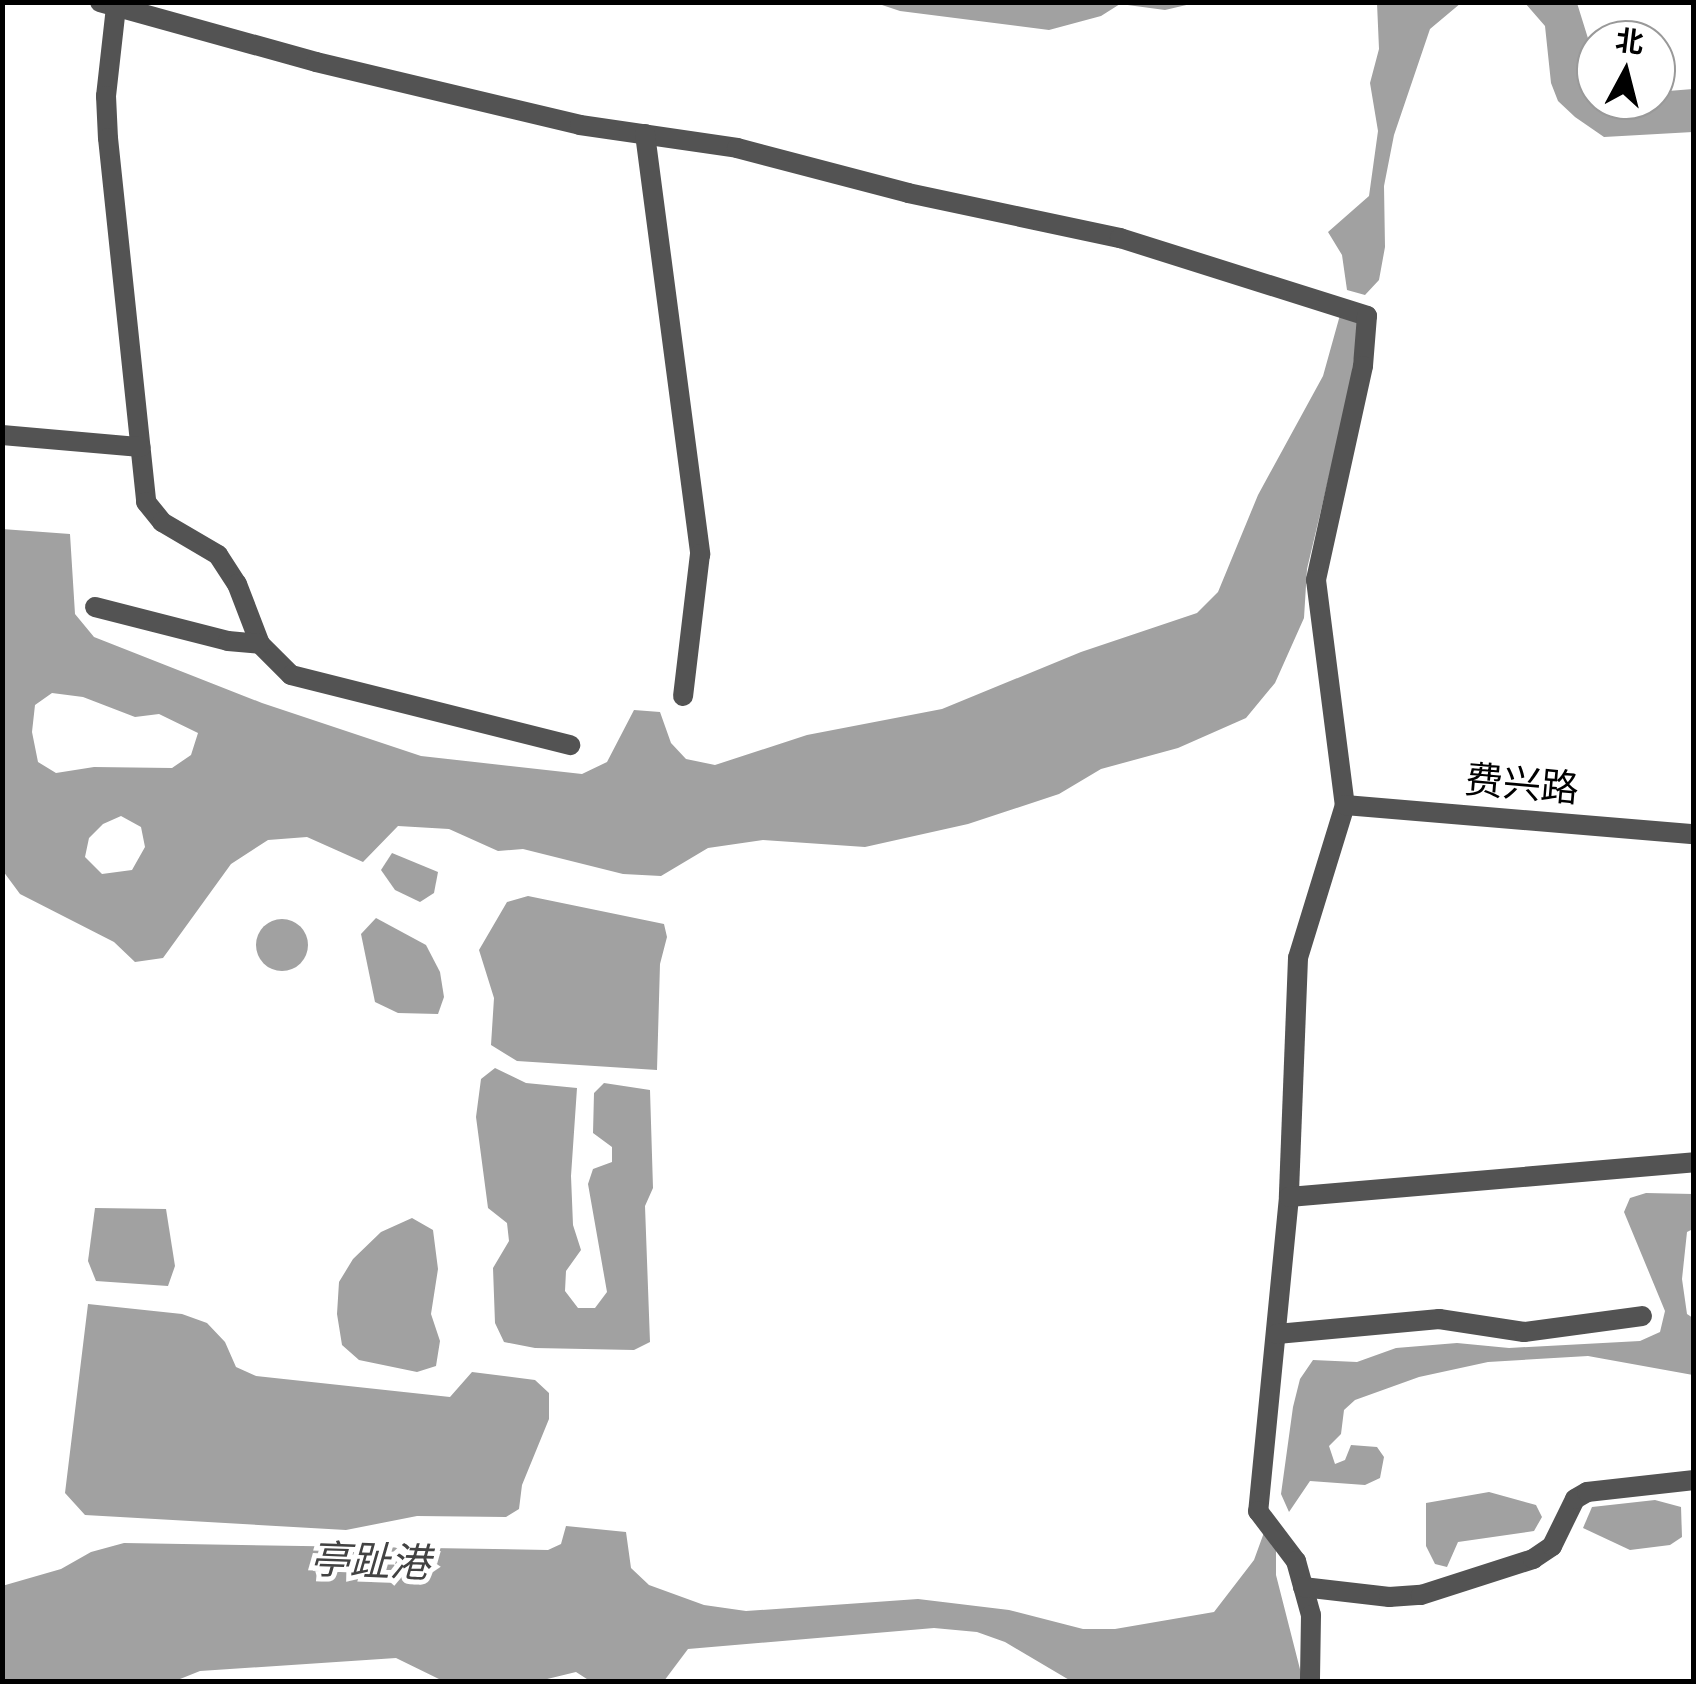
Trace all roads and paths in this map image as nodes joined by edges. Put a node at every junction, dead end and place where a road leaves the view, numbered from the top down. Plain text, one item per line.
1 (108, 5) edge
2 (645, 134) junction
3 (2, 435) edge
4 (140, 447) junction
5 (95, 607) dead end
6 (260, 644) junction
7 (682, 696) dead end
8 (570, 746) dead end
9 (1345, 805) junction
10 (1694, 834) edge
11 (1694, 1162) edge
12 (1290, 1197) junction
13 (1642, 1316) dead end
14 (1277, 1334) junction
15 (1694, 1480) edge
16 (1303, 1587) junction
17 (1310, 1682) edge

1 - 2 street
1 - 4 street
2 - 7 street
2 - 9 street
3 - 4 street
4 - 6 street
5 - 6 street
6 - 8 street
9 - 10 street, 费兴路
9 - 12 street
11 - 12 street
12 - 14 street
13 - 14 street
14 - 16 street
15 - 16 street
16 - 17 street

